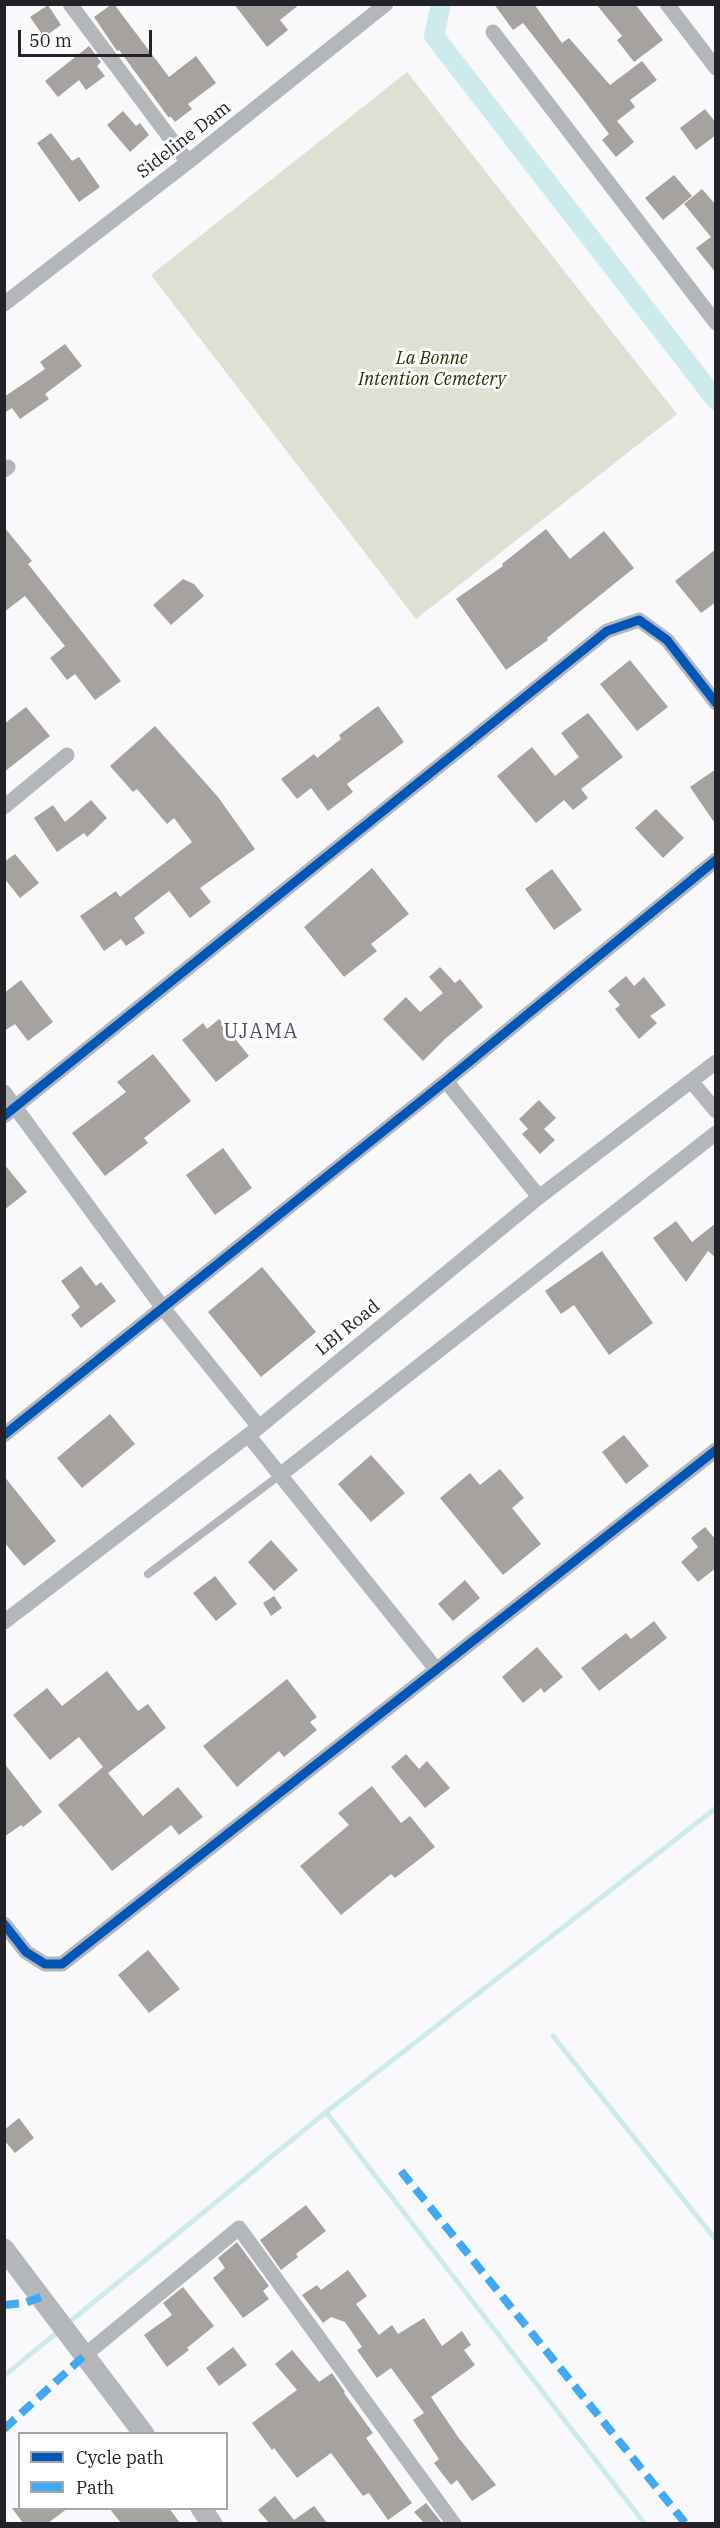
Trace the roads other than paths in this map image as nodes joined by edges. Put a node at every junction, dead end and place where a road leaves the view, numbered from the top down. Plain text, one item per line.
1 (70, 4) edge
2 (386, 4) edge
3 (667, 4) edge
4 (493, 32) dead end
5 (716, 68) edge
6 (188, 162) junction
7 (4, 304) edge
8 (716, 323) edge
9 (716, 703) edge
10 (67, 755) dead end
11 (4, 807) edge
12 (716, 860) edge
13 (716, 1062) edge
14 (446, 1081) junction
15 (691, 1081) junction
16 (4, 1092) edge
17 (10, 1111) edge
18 (716, 1111) edge
19 (716, 1133) edge
20 (539, 1197) junction
21 (163, 1308) junction
22 (253, 1431) junction
23 (4, 1435) edge
24 (716, 1450) edge
25 (280, 1475) junction
26 (148, 1574) dead end
27 (4, 1622) edge
28 (436, 1670) junction
29 (4, 1924) edge
30 (4, 2249) edge
31 (82, 2351) junction
32 (143, 2432) edge
33 (202, 2510) edge
34 (212, 2523) edge
35 (454, 2523) edge

1 - 6 street
2 - 6 street, Sideline Dam
3 - 5 street
4 - 8 street
6 - 7 street, Sideline Dam
9 - 17 street
10 - 11 street
12 - 14 street
13 - 15 street, LBI Road
14 - 20 street
14 - 21 street
15 - 18 street
15 - 20 street, LBI Road
16 - 17 street
17 - 21 street
19 - 25 street
20 - 22 street, LBI Road
21 - 22 street
21 - 23 street
22 - 25 street
22 - 27 street, LBI Road
24 - 28 street
25 - 26 lane
25 - 28 street
28 - 29 street
30 - 31 main road
31 - 32 main road
31 - 35 street
33 - 34 main road

